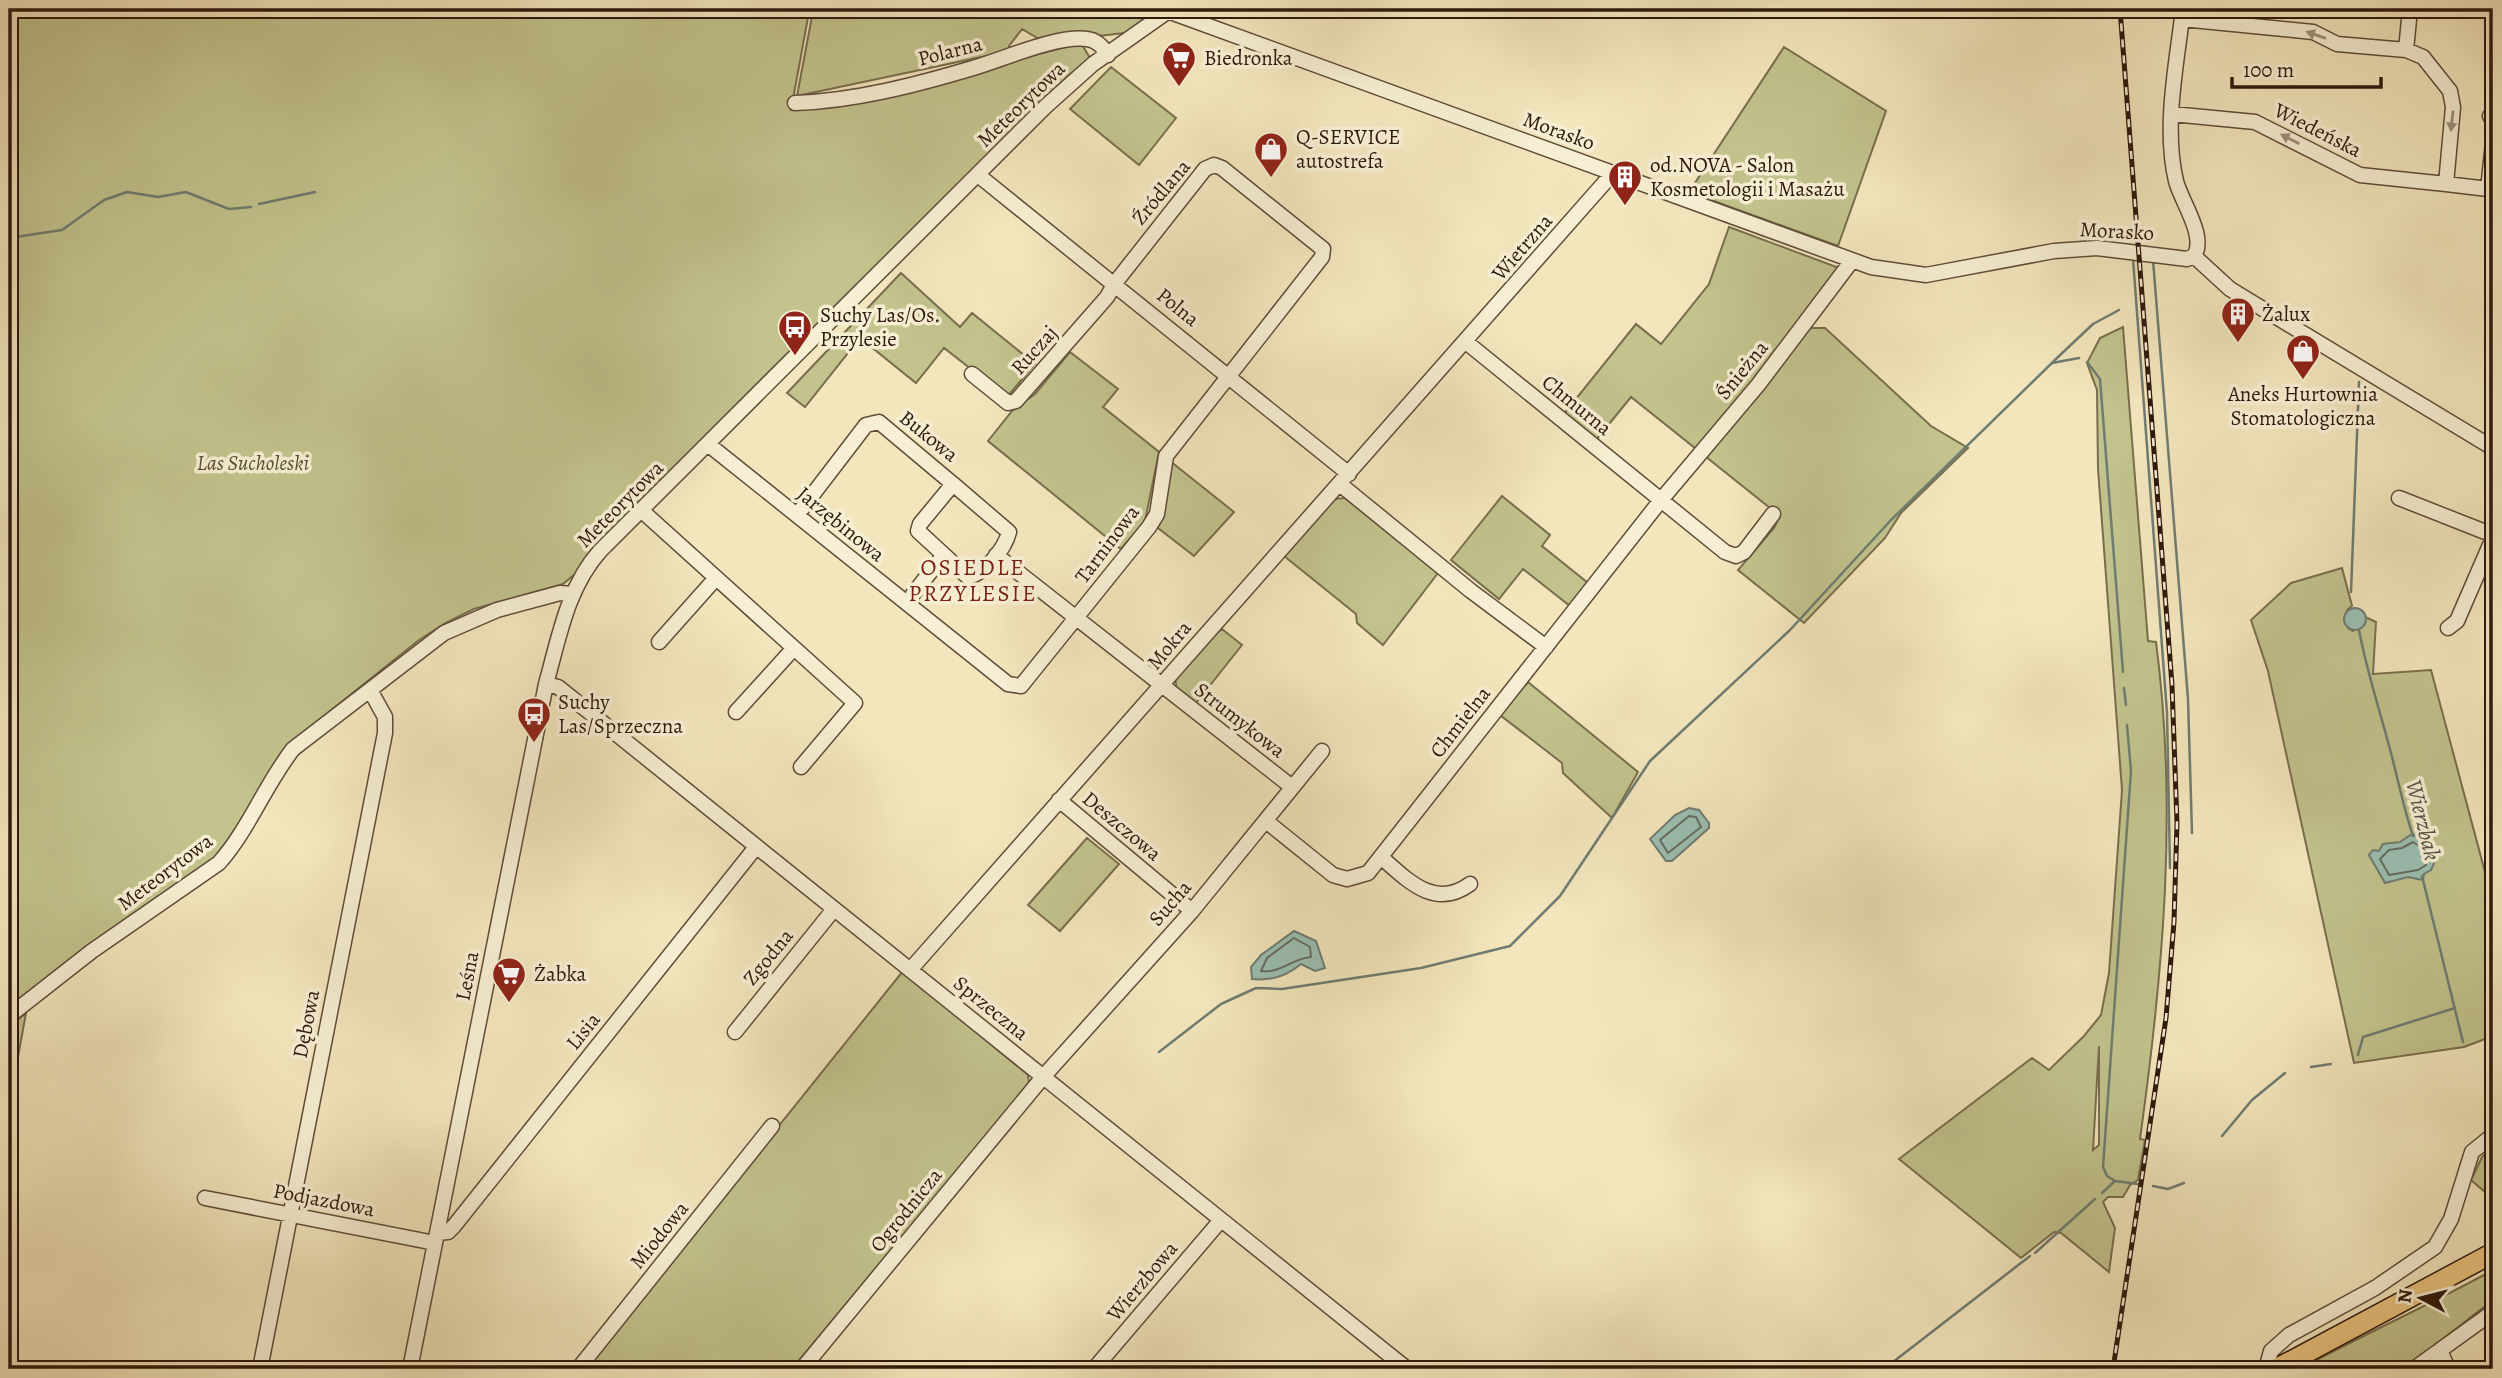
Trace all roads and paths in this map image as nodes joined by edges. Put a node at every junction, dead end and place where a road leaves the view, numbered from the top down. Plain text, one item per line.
1 (2410, 9) edge
2 (1165, 10) edge
3 (2183, 14) edge
4 (2406, 50) junction
5 (1108, 55) junction
6 (794, 103) dead end
7 (2172, 114) junction
8 (2493, 143) edge
9 (1613, 173) junction
10 (978, 175) junction
11 (2446, 184) junction
12 (2491, 190) edge
13 (2194, 256) junction
14 (1851, 262) junction
15 (1115, 283) junction
16 (1464, 345) junction
17 (972, 374) dead end
18 (1229, 376) junction
19 (709, 445) junction
20 (2493, 448) edge
21 (1345, 479) junction
22 (953, 484) junction
23 (2399, 498) dead end
24 (1661, 500) junction
25 (643, 512) junction
26 (1773, 514) dead end
27 (797, 515) junction
28 (2493, 536) edge
29 (996, 555) junction
30 (943, 556) junction
31 (716, 578) junction
32 (572, 594) junction
33 (913, 594) dead end
34 (1076, 619) junction
35 (2448, 628) dead end
36 (659, 642) dead end
37 (1546, 647) junction
38 (794, 648) junction
39 (546, 684) junction
40 (1162, 686) junction
41 (1013, 687) joint
42 (370, 690) junction
43 (736, 712) dead end
44 (1322, 751) dead end
45 (801, 767) dead end
46 (1292, 787) junction
47 (1059, 800) junction
48 (1266, 821) junction
49 (756, 847) junction
50 (1381, 858) junction
51 (1470, 884) dead end
52 (834, 909) junction
53 (1192, 911) junction
54 (910, 970) junction
55 (9, 1016) edge
56 (735, 1032) dead end
57 (1043, 1077) junction
58 (772, 1126) dead end
59 (2493, 1135) edge
60 (205, 1198) dead end
61 (291, 1215) junction
62 (1222, 1220) junction
63 (436, 1238) junction
64 (2493, 1253) edge
65 (2492, 1315) edge
66 (2440, 1350) junction
67 (260, 1369) edge
68 (410, 1369) edge
69 (578, 1369) edge
70 (802, 1369) edge
71 (1094, 1369) edge
72 (1407, 1369) edge
73 (2266, 1369) edge
74 (2276, 1369) edge
75 (2414, 1369) edge
76 (2448, 1369) edge

1 - 4 street
2 - 5 street, Meteorytowa
2 - 9 street, Morasko
4 -> 3 street
3 - 7 street
4 -> 11 street
5 - 6 street, Polarna
5 - 10 street, Meteorytowa
11 -> 7 street, Wiedeńska
7 - 13 street
8 - 12 street, Wiedeńska
9 - 14 street, Morasko
9 - 16 street, Wietrzna
10 - 15 street, Polna
10 - 19 street, Meteorytowa
11 - 12 street, Wiedeńska
13 - 14 street, Morasko
13 - 20 street
14 - 24 street, Śnieżna
15 - 17 street, Ruczaj
15 - 18 street, Polna
15 - 18 street, Źródlana
16 - 21 street, Mokra
16 - 24 street, Chmurna
18 - 21 street, Polna
18 - 34 street, Tarninowa
19 - 25 street, Meteorytowa
19 - 27 street, Jarzębinowa
21 - 37 street, Polna
21 - 40 street, Mokra
22 - 27 street, Bukowa
22 - 29 street
22 - 30 street
23 - 28 street
24 - 26 street, Chmurna
24 - 37 street, Chmielna
25 - 31 street
25 - 32 street, Meteorytowa
27 - 41 street, Jarzębinowa
28 - 35 street
29 - 30 street
29 - 34 street, Strumykowa
30 - 33 street
31 - 36 street
31 - 38 street
32 - 39 street, Leśna
32 - 42 street, Meteorytowa
34 - 40 street, Strumykowa
34 - 41 street, Tarninowa
37 - 50 street, Chmielna
38 - 43 street
38 - 45 street
39 - 49 street, Sprzeczna
39 - 63 street, Leśna
40 - 46 street, Strumykowa
40 - 47 street, Mokra
42 - 55 street, Meteorytowa
42 - 61 street, Dębowa
44 - 46 street, Sucha
46 - 48 street, Sucha
47 - 53 street, Deszczowa
47 - 54 street, Mokra
48 - 50 street, Chmielna
48 - 53 street, Sucha
49 - 52 street, Sprzeczna
49 - 63 street, Lisia
50 - 51 street
52 - 54 street, Sprzeczna
52 - 56 street, Zgodna
53 - 57 street, Sucha
54 - 57 street, Sprzeczna
57 - 62 street, Sprzeczna
57 - 70 street, Ogrodnicza
58 - 69 street, Miodowa
59 - 73 street
60 - 61 street, Podjazdowa
61 - 63 street, Podjazdowa
61 - 67 street, Dębowa
62 - 71 street, Wierzbowa
62 - 72 street, Sprzeczna
63 - 68 street, Leśna
64 - 74 main road
65 - 66 street
66 - 75 street
66 - 76 street

